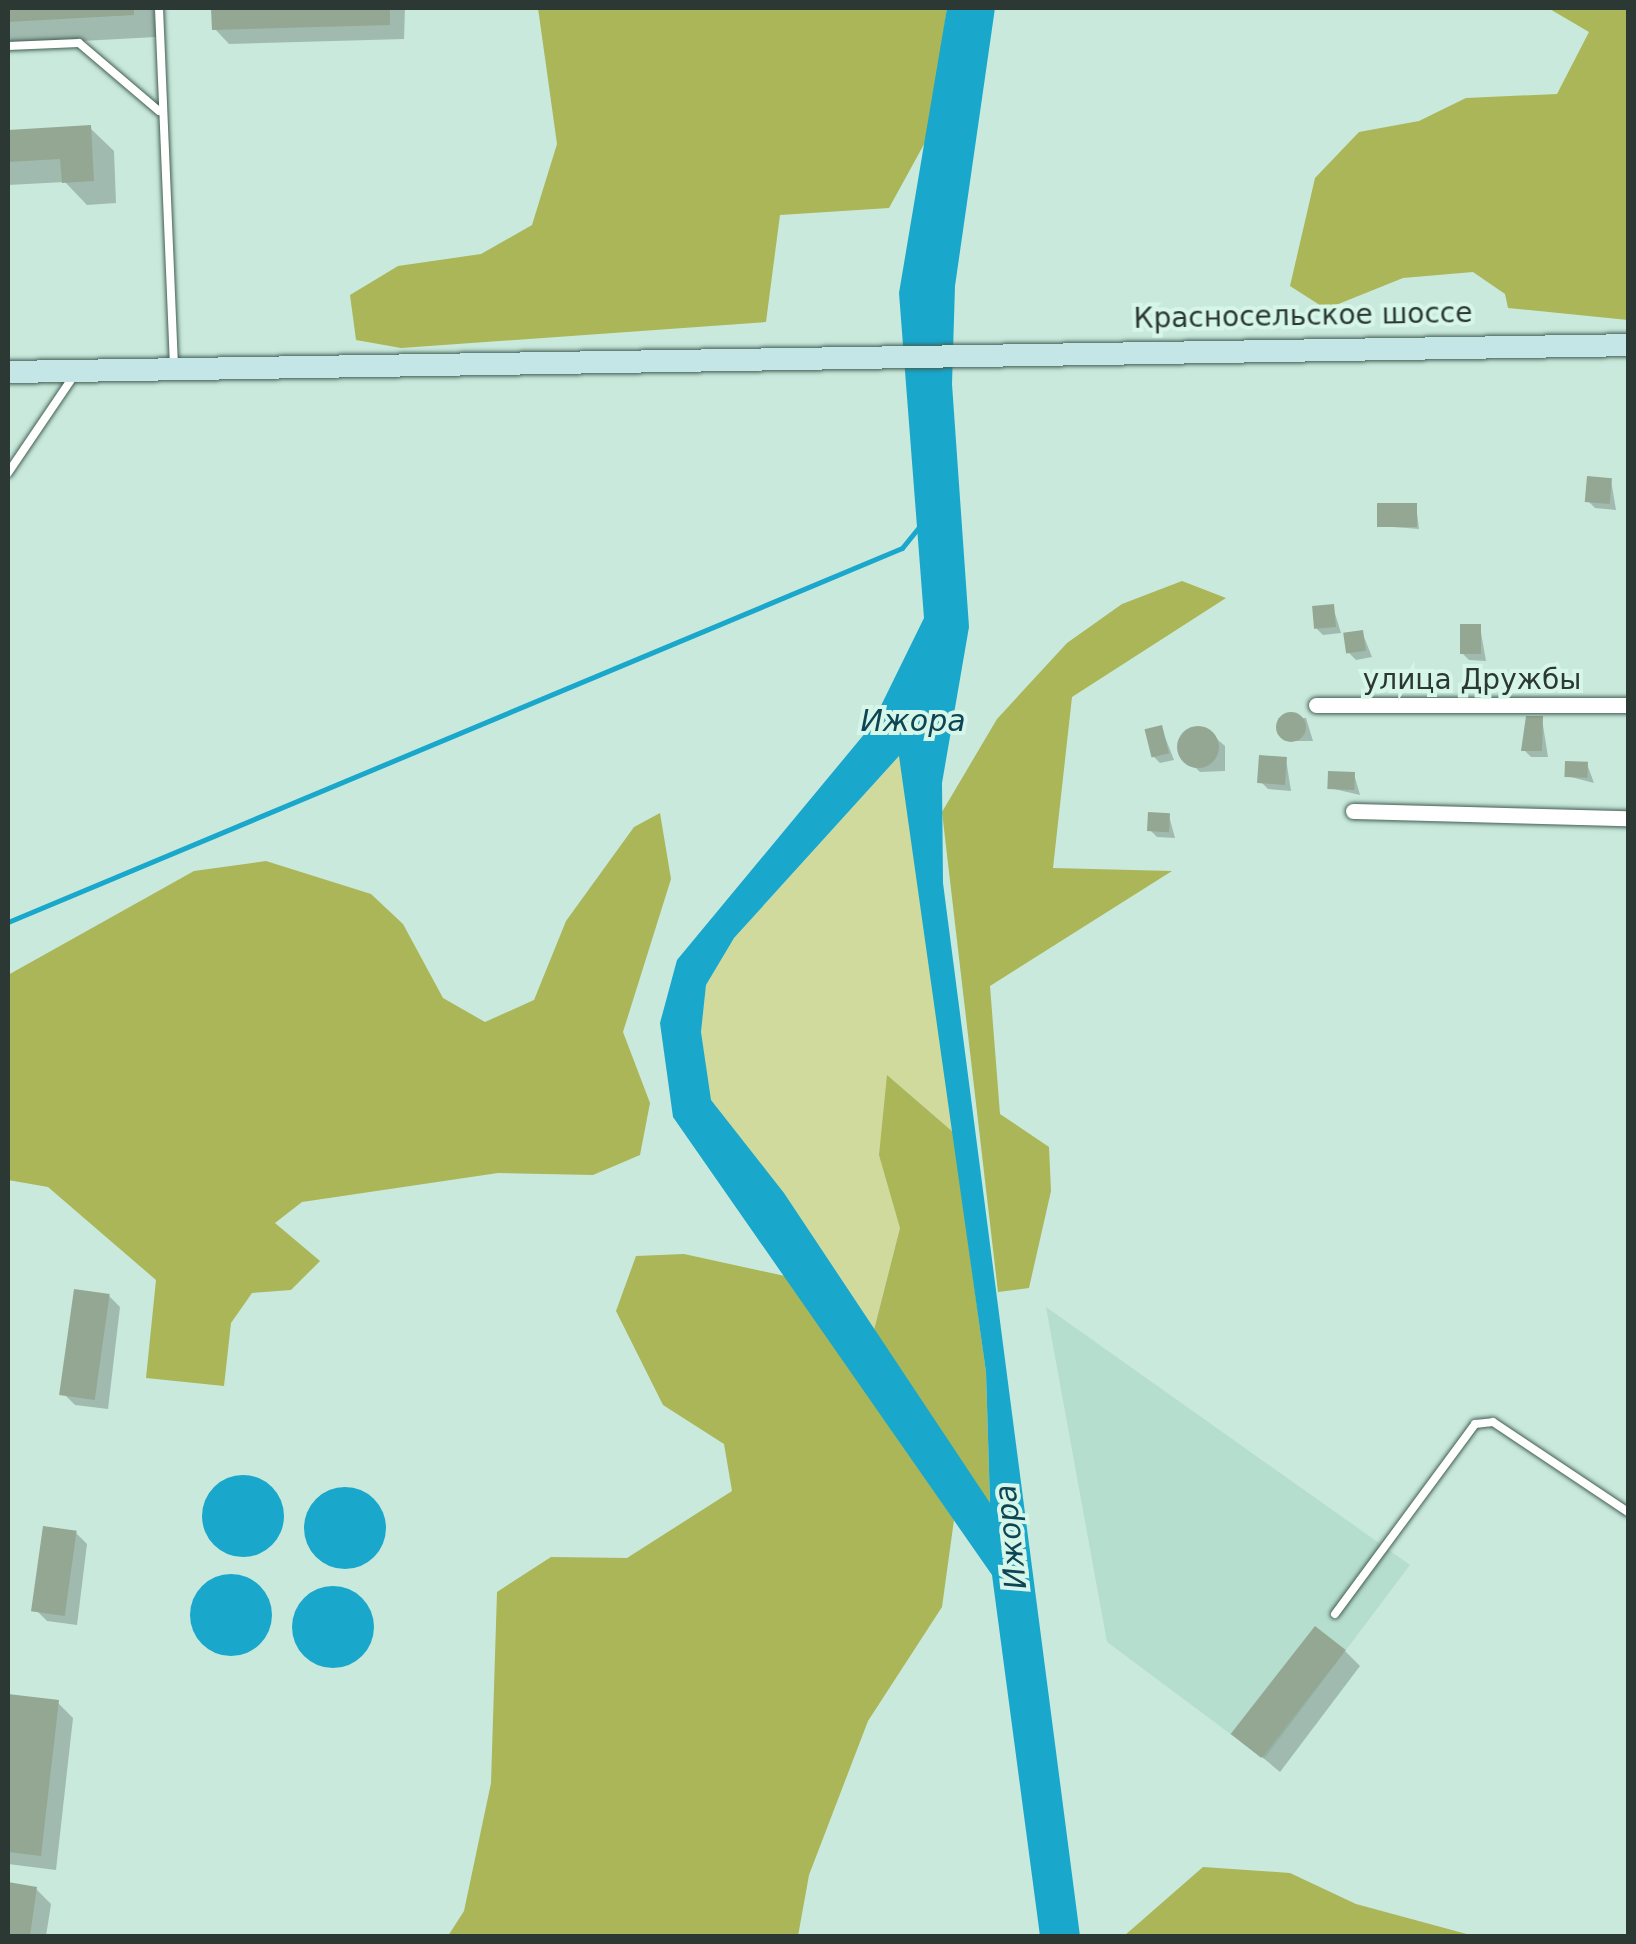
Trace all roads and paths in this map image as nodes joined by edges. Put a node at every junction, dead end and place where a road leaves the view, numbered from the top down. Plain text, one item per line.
1 (158, 8) edge
2 (8, 46) edge
3 (160, 111) junction
4 (1628, 345) edge
5 (174, 366) junction
6 (78, 370) junction
7 (8, 372) edge
8 (8, 473) edge
9 (1316, 705) dead end
10 (1628, 705) edge
11 (1354, 811) dead end
12 (1628, 818) edge
13 (1628, 1512) edge
14 (1335, 1614) dead end

1 - 3 lane
2 - 3 lane
3 - 5 lane
4 - 5 main road, Красносельское шоссе
5 - 6 main road, Красносельское шоссе
6 - 7 main road, Красносельское шоссе
6 - 8 lane
9 - 10 street, улица Дружбы
11 - 12 street
13 - 14 lane

